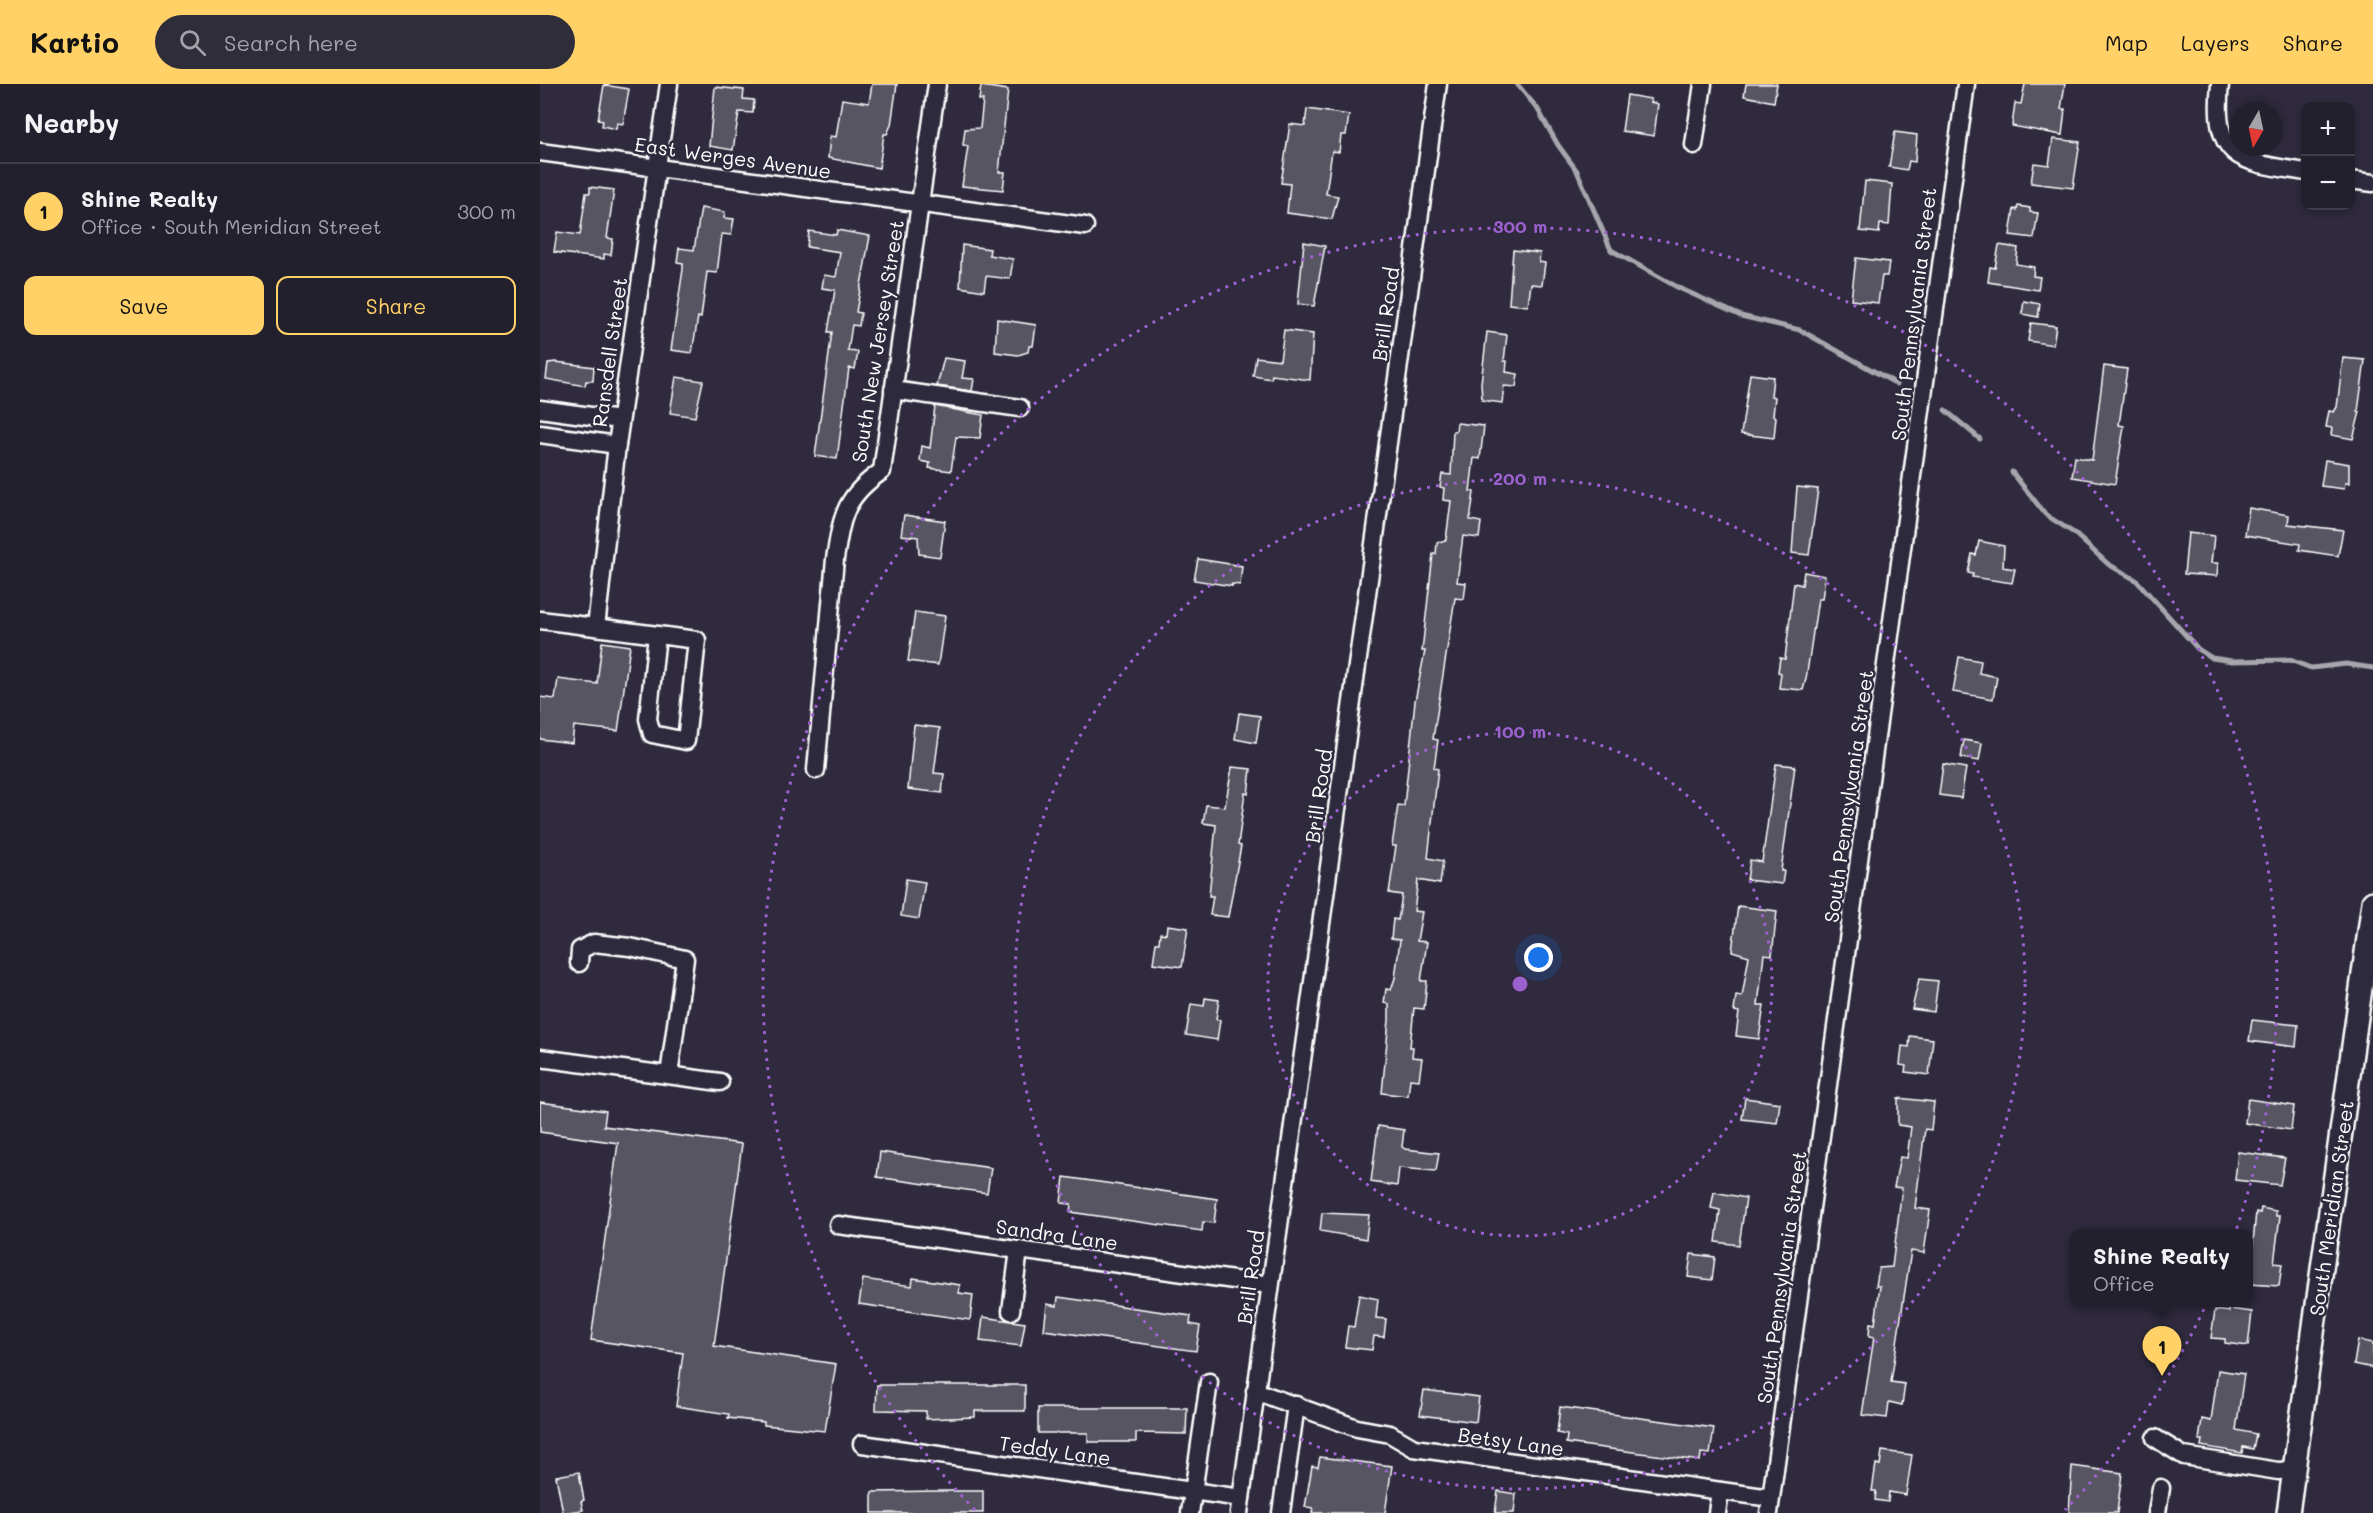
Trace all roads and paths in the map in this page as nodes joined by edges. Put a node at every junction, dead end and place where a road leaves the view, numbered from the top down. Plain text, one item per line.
1 (669, 84) edge
2 (937, 84) edge
3 (1438, 84) edge
4 (1703, 84) edge
5 (1966, 84) edge
6 (2220, 84) edge
7 (1694, 146) dead end
8 (540, 152) edge
9 (656, 167) junction
10 (2301, 171) edge
11 (2355, 181) edge
12 (2373, 183) edge
13 (920, 205) junction
14 (1084, 226) dead end
15 (893, 390) junction
16 (540, 408) edge
17 (1020, 408) dead end
18 (620, 420) junction
19 (540, 434) edge
20 (617, 445) junction
21 (540, 620) edge
22 (596, 627) junction
23 (657, 635) junction
24 (816, 770) dead end
25 (2373, 902) edge
26 (579, 963) dead end
27 (540, 1058) edge
28 (669, 1075) junction
29 (720, 1082) dead end
30 (838, 1225) dead end
31 (1019, 1250) junction
32 (1270, 1285) junction
33 (1011, 1311) dead end
34 (1209, 1382) dead end
35 (1255, 1391) junction
36 (1296, 1405) junction
37 (2155, 1438) dead end
38 (862, 1444) dead end
39 (2294, 1470) junction
40 (2161, 1488) dead end
41 (1720, 1491) junction
42 (1194, 1492) junction
43 (1240, 1506) edge
44 (1770, 1506) edge
45 (1190, 1513) edge
46 (1281, 1513) edge
47 (1717, 1513) edge
48 (2157, 1513) edge
49 (2288, 1513) edge

1 - 9 street, Ransdell Street
2 - 13 street, South New Jersey Street
3 - 32 street, Brill Road
4 - 7 street
5 - 44 street, South Pennsylvania Street
6 - 10 street
8 - 9 street, East Werges Avenue
9 - 13 street, East Werges Avenue
9 - 18 street, Ransdell Street
11 - 12 street
13 - 14 street, East Werges Avenue
13 - 15 street, South New Jersey Street
15 - 17 street
15 - 24 street, South New Jersey Street
16 - 18 street
18 - 20 street, Ransdell Street
19 - 20 street
20 - 22 street, Ransdell Street
21 - 22 street
22 - 23 street
23 - 23 street
25 - 39 main road, South Meridian Street
26 - 28 street
27 - 28 street
28 - 29 street
30 - 31 street, Sandra Lane
31 - 32 street, Sandra Lane
31 - 33 street
32 - 35 street, Brill Road
34 - 42 street
35 - 36 street, Betsy Lane
35 - 43 street, Brill Road
36 - 41 street, Betsy Lane
36 - 46 street
37 - 39 street
38 - 42 street, Teddy Lane
39 - 49 main road, South Meridian Street
40 - 48 street
41 - 44 street, Betsy Lane
41 - 47 street
42 - 43 street, Teddy Lane
42 - 45 street

